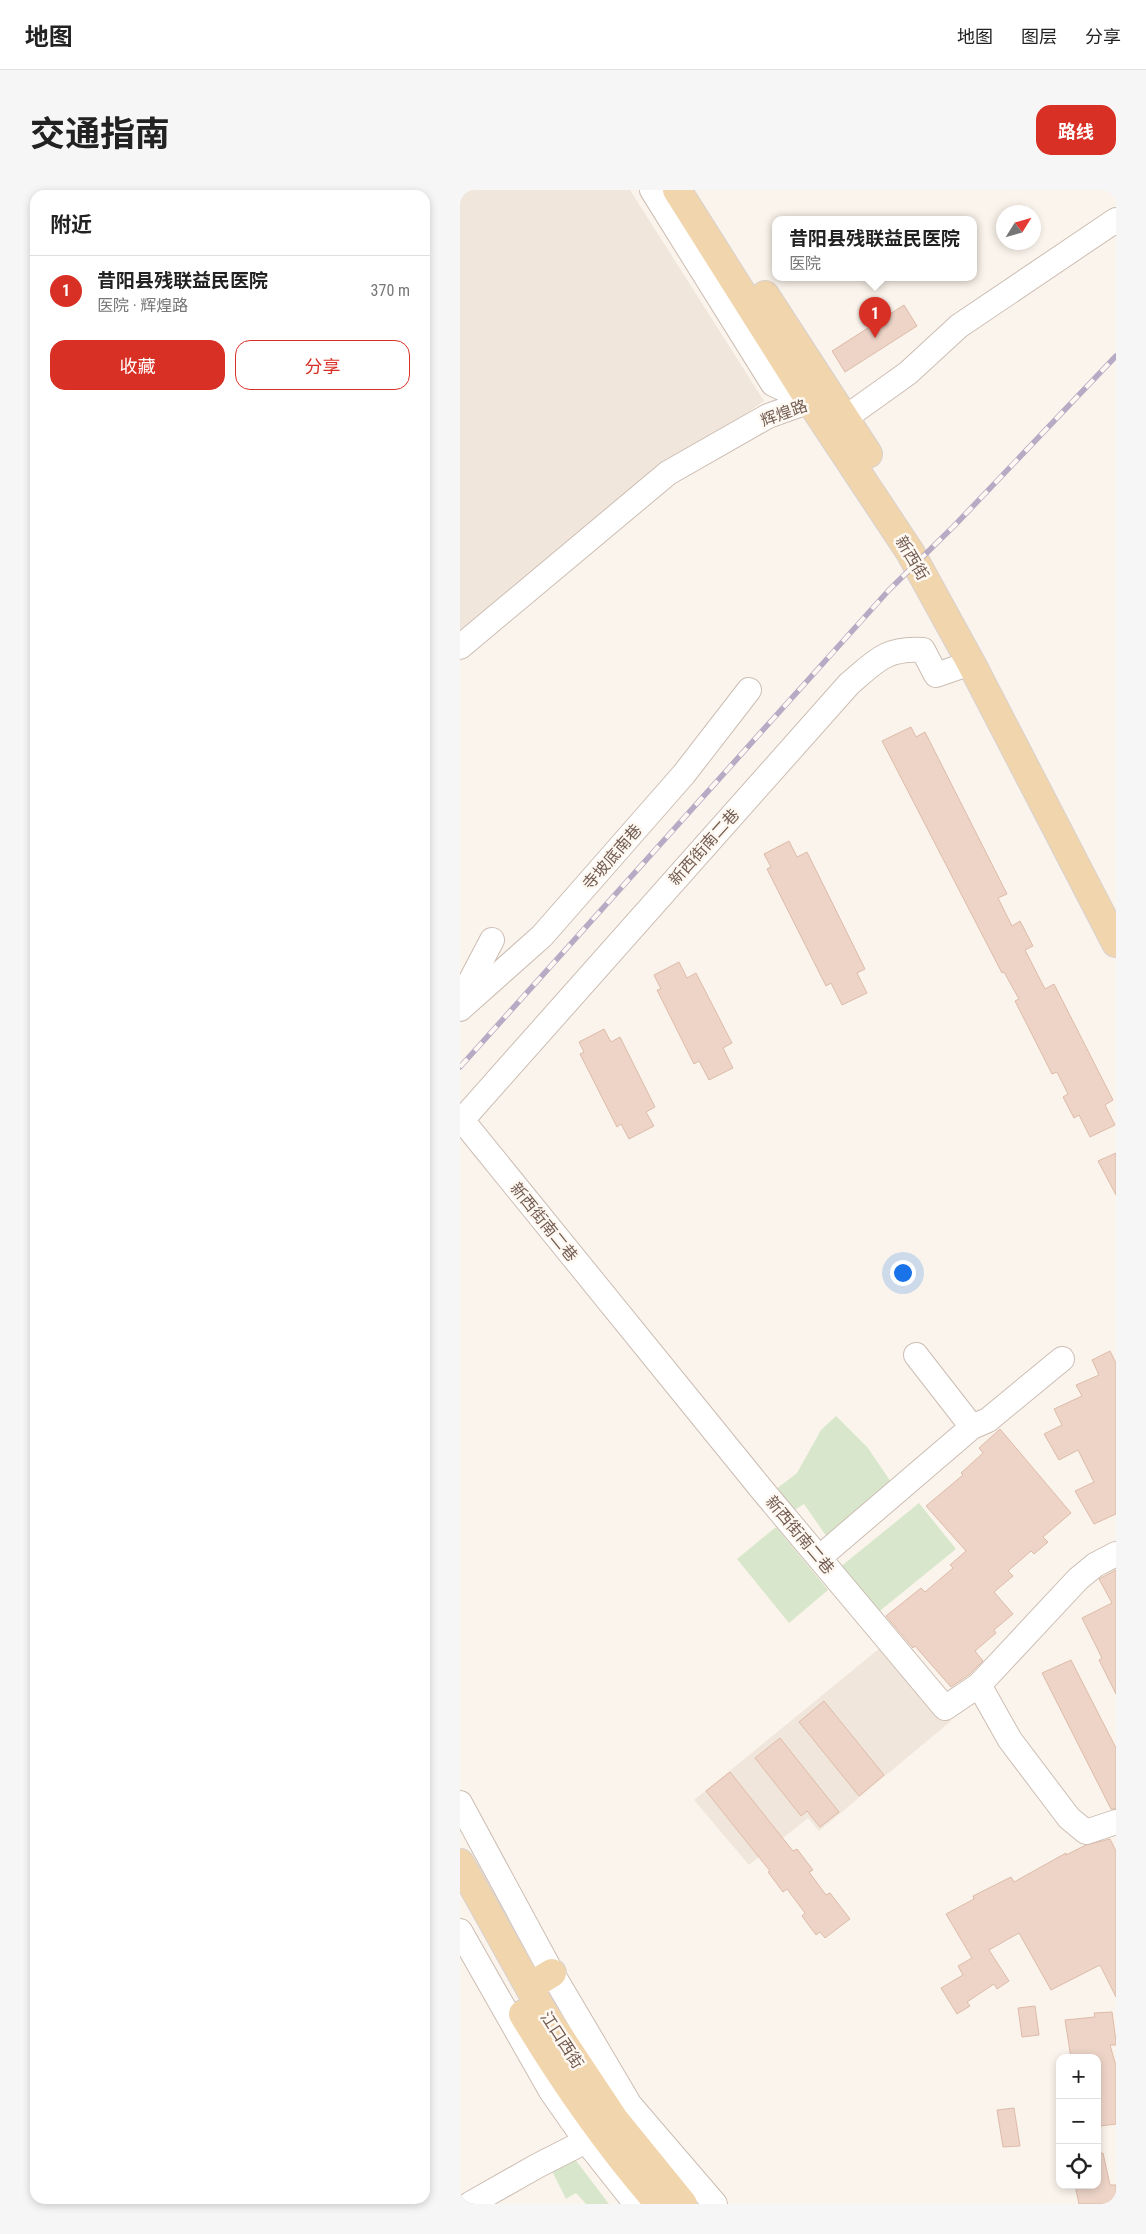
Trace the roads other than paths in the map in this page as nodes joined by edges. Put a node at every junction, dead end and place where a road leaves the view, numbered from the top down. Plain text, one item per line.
1 (652, 190) edge
2 (677, 190) edge
3 (698, 190) edge
4 (1116, 220) edge
5 (810, 401) junction
6 (845, 418) junction
7 (460, 647) edge
8 (970, 663) junction
9 (749, 690) dead end
10 (1116, 904) edge
11 (492, 940) dead end
12 (1116, 943) edge
13 (460, 1001) edge
14 (460, 1009) edge
15 (916, 1355) dead end
16 (1062, 1359) dead end
17 (972, 1427) junction
18 (1116, 1554) edge
19 (819, 1558) junction
20 (979, 1685) junction
21 (460, 1803) edge
22 (1116, 1822) edge
23 (460, 1864) edge
24 (460, 1893) edge
25 (460, 1931) edge
26 (525, 1993) junction
27 (608, 2124) junction
28 (470, 2204) edge
29 (636, 2204) edge
30 (659, 2204) edge
31 (683, 2204) edge
32 (715, 2204) edge

1 - 5 street
2 - 5 main road, 新西街
3 - 6 main road, 新西街
4 - 6 street
5 - 6 street, 辉煌路
5 - 7 street, 辉煌路
5 - 8 main road, 新西街
6 - 10 main road, 新西街
8 - 12 main road, 新西街
8 - 19 street, 新西街南二巷
9 - 14 street, 寺坡底南巷
11 - 13 street
15 - 17 street
16 - 17 street
17 - 19 street
18 - 20 street, 新西街南二巷
19 - 20 street, 新西街南二巷
20 - 22 street
21 - 26 street
23 - 26 main road, 江口西街
24 - 26 main road, 江口西街
25 - 26 street
26 - 27 street
26 - 27 main road, 江口西街
27 - 28 street
27 - 29 street
27 - 30 main road, 江口西街
27 - 31 main road, 江口西街
27 - 32 street

